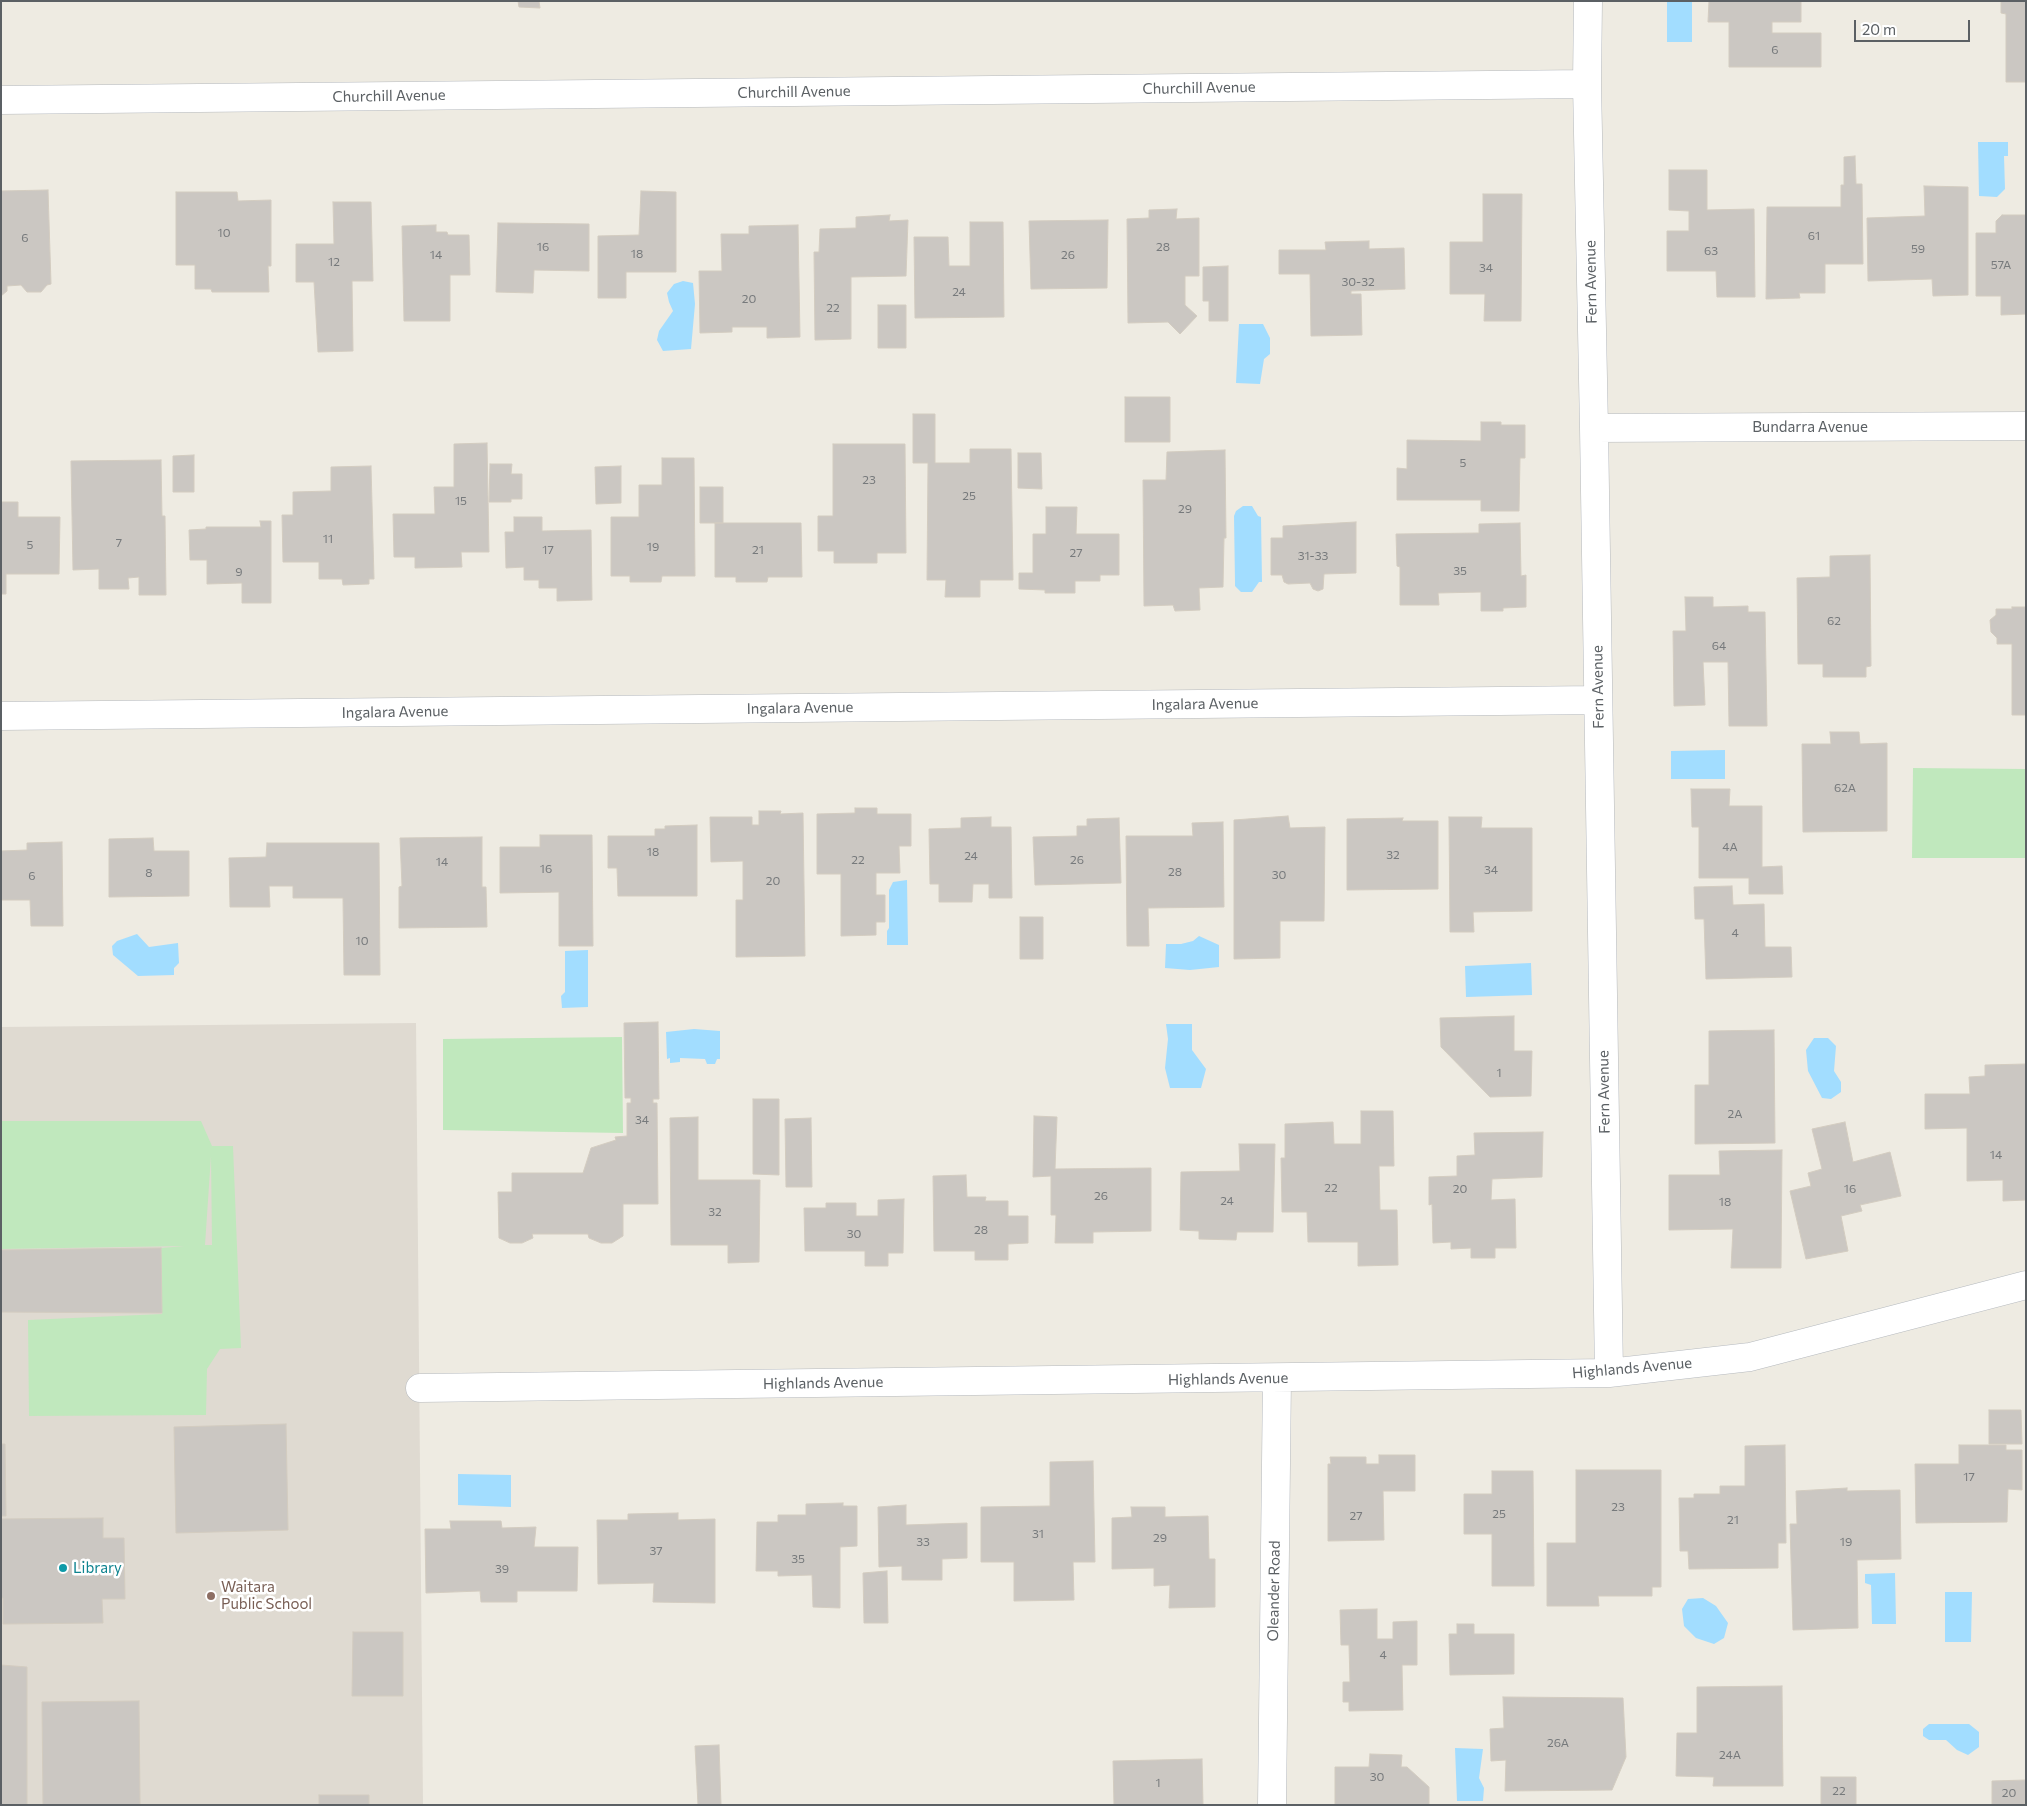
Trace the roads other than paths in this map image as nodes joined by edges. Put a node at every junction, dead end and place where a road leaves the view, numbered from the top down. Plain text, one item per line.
1 (1588, 1) edge
2 (1587, 84) junction
3 (1, 100) edge
4 (2026, 426) edge
5 (1594, 428) junction
6 (1598, 700) junction
7 (1, 716) edge
8 (2026, 1285) edge
9 (1609, 1374) junction
10 (1277, 1378) junction
11 (420, 1388) dead end
12 (1272, 1805) edge

1 - 2 street, Fern Avenue
2 - 3 street, Churchill Avenue
2 - 5 street, Fern Avenue
4 - 5 street, Bundarra Avenue
5 - 6 street, Fern Avenue
6 - 7 street, Ingalara Avenue
6 - 9 street, Fern Avenue
8 - 9 street, Highlands Avenue
9 - 10 street, Highlands Avenue
10 - 11 street, Highlands Avenue
10 - 12 street, Oleander Road

